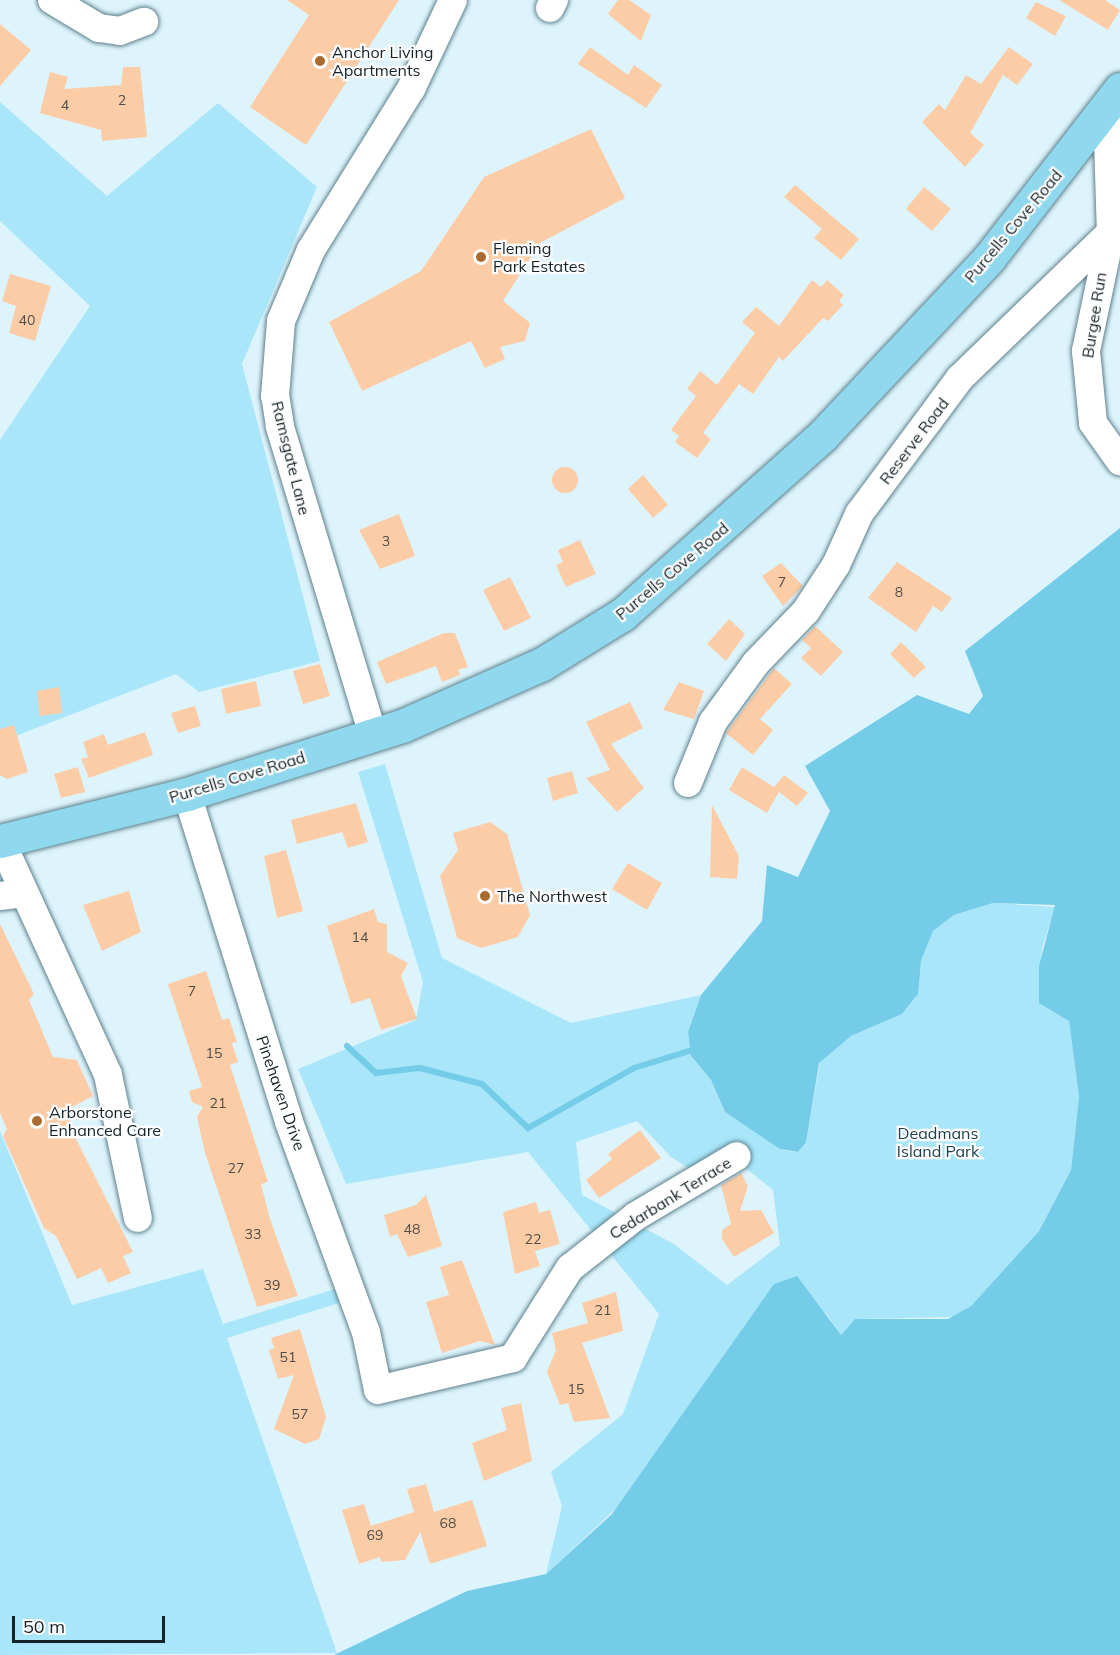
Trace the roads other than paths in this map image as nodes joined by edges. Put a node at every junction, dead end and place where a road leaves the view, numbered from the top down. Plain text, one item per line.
1 (52, 0) edge
2 (453, 0) edge
3 (144, 22) dead end
4 (1114, 98) edge
5 (1112, 232) junction
6 (1120, 461) edge
7 (373, 735) junction
8 (688, 783) dead end
9 (187, 794) junction
10 (0, 841) edge
11 (12, 894) edge
12 (737, 1156) dead end
13 (138, 1218) dead end
14 (378, 1390) joint

1 - 3 street
2 - 7 street, Ramsgate Lane
4 - 5 street
4 - 7 main road, Purcells Cove Road
5 - 6 street, Burgee Run
5 - 8 street, Reserve Road
7 - 9 main road, Purcells Cove Road
9 - 10 main road, Purcells Cove Road
9 - 14 street, Pinehaven Drive
10 - 11 street
11 - 13 street
12 - 14 street, Cedarbank Terrace

